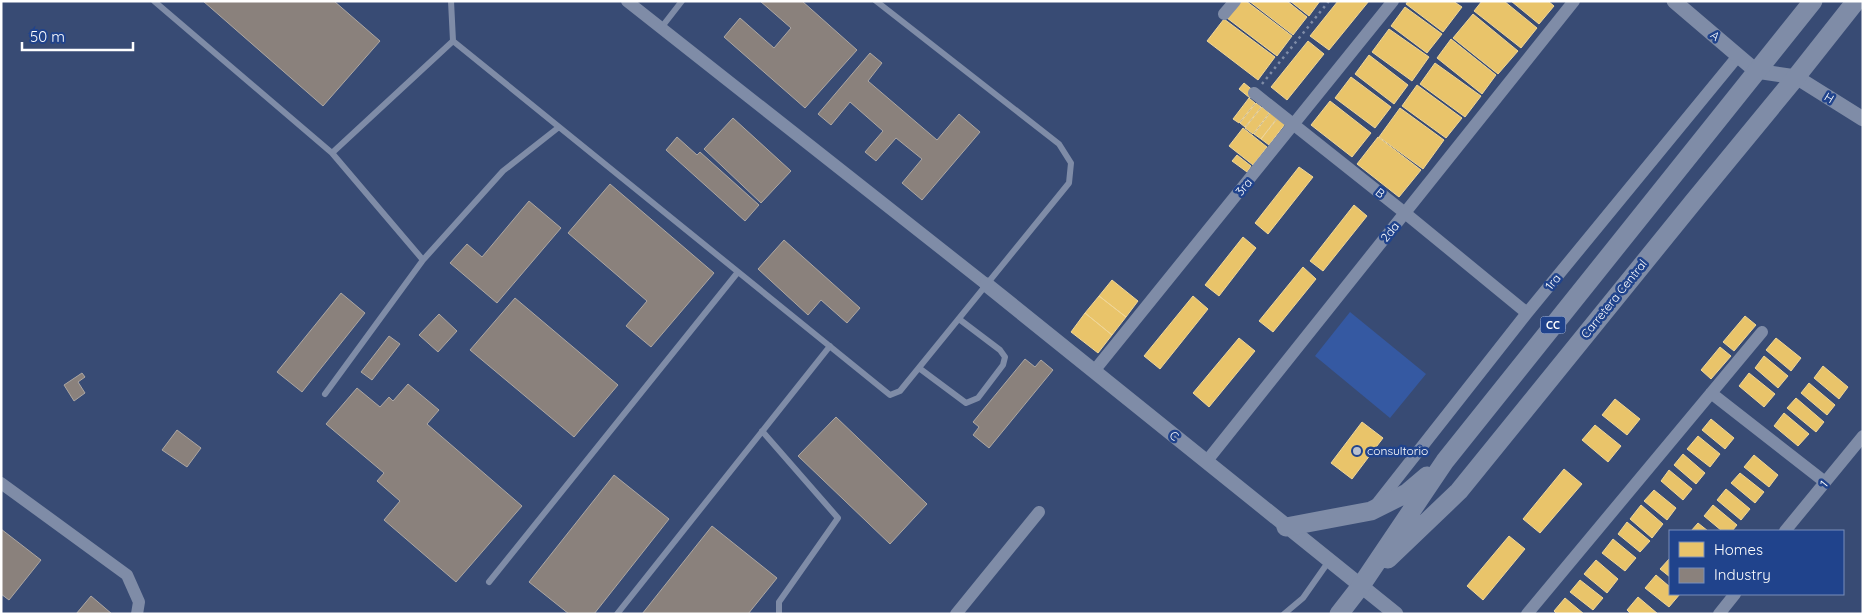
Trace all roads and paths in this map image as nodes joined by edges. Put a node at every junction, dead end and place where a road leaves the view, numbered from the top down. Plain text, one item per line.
1 (154, 1) edge
2 (451, 1) edge
3 (627, 1) edge
4 (682, 1) edge
5 (876, 1) edge
6 (1235, 1) edge
7 (1329, 1) edge
8 (1393, 1) edge
9 (1574, 1) edge
10 (1674, 1) edge
11 (1813, 1) edge
12 (1856, 1) edge
13 (1224, 14) dead end
14 (661, 28) junction
15 (453, 41) junction
16 (1738, 56) junction
17 (1756, 71) junction
18 (1796, 77) junction
19 (1254, 93) joint
20 (1863, 119) edge
21 (1295, 125) junction
22 (559, 127) junction
23 (332, 153) junction
24 (1405, 213) junction
25 (423, 260) junction
26 (738, 272) junction
27 (987, 284) junction
28 (1527, 314) junction
29 (959, 319) junction
30 (1762, 332) dead end
31 (830, 346) junction
32 (919, 368) junction
33 (1094, 371) junction
34 (1711, 393) junction
35 (325, 394) dead end
36 (762, 431) junction
37 (1863, 436) edge
38 (1445, 460) junction
39 (1206, 462) junction
40 (1826, 482) junction
41 (1, 483) edge
42 (1371, 511) junction
43 (1039, 512) dead end
44 (1286, 527) junction
45 (1786, 530) edge
46 (1329, 561) junction
47 (489, 582) dead end
48 (1360, 587) junction
49 (1734, 595) edge
50 (137, 614) edge
51 (617, 614) edge
52 (779, 614) edge
53 (956, 614) edge
54 (1284, 614) edge
55 (1339, 614) edge
56 (1396, 614) edge
57 (1528, 614) edge
58 (1719, 614) edge

1 - 23 lane
2 - 15 lane
3 - 14 street
4 - 14 lane
5 - 27 lane
6 - 13 street
7 - 19 path
8 - 21 street, 3ra
9 - 24 street, 2da
10 - 16 street, A
11 - 17 main road, Carretera Central / CC
12 - 18 main road, Carretera Central / CC
14 - 27 street
15 - 22 lane
15 - 23 lane
16 - 17 street, A
16 - 28 street, 1ra
17 - 18 street
17 - 38 main road, Carretera Central / CC
18 - 20 street, H
18 - 48 main road, Carretera Central / CC
19 - 21 street, B
21 - 24 street, B
21 - 33 street, 3ra
22 - 25 lane
22 - 26 lane
23 - 25 lane
24 - 28 street, B
24 - 39 street, 2da
25 - 35 lane
26 - 31 lane
26 - 47 lane
27 - 29 lane
27 - 33 street, C
28 - 42 street, 1ra
29 - 32 lane
29 - 32 lane
30 - 34 street
31 - 32 lane
31 - 36 lane
33 - 39 street, C
34 - 40 street
34 - 57 street
36 - 51 lane
36 - 52 lane
37 - 40 street, 1
38 - 42 main road
38 - 48 main road, Carretera Central / CC
39 - 44 street, C
40 - 45 street, 1
41 - 50 street
42 - 44 main road
43 - 53 street
44 - 46 street, C
46 - 48 street, C
46 - 54 lane
48 - 55 main road, Carretera Central / CC
48 - 56 street, C
49 - 58 street

